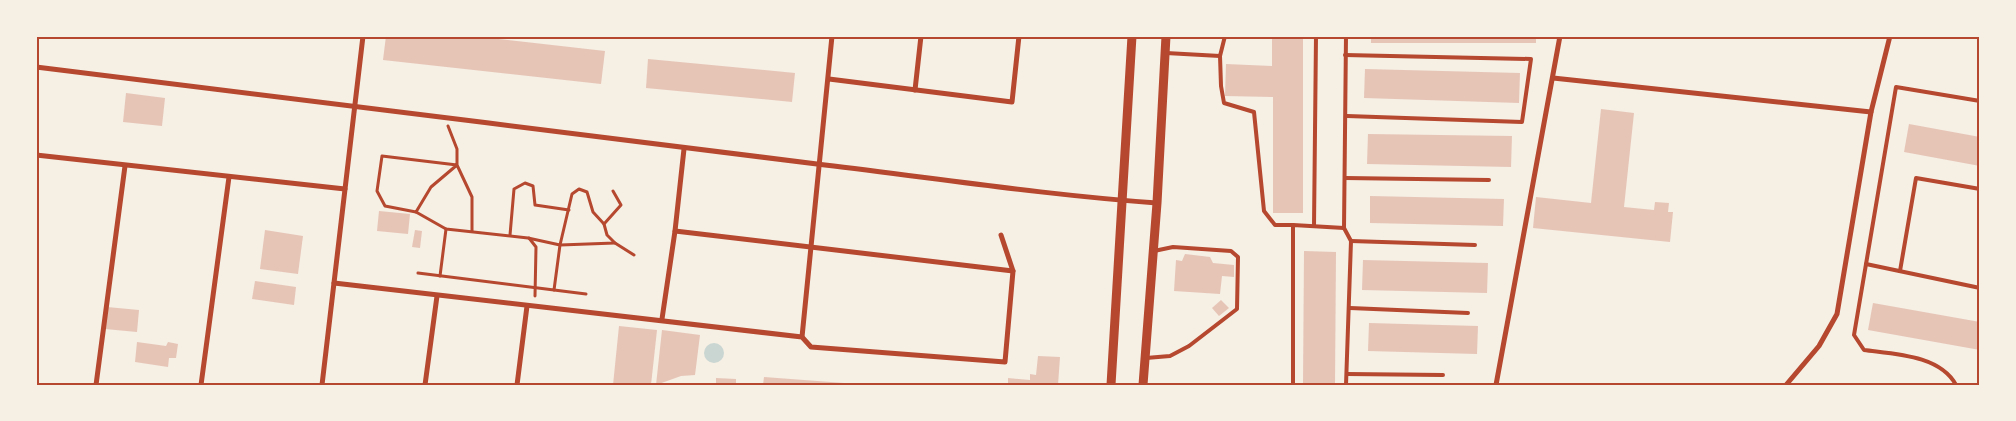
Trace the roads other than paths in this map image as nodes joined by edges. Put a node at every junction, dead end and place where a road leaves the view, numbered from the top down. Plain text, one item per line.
1 (363, 36) edge
2 (832, 36) edge
3 (921, 36) edge
4 (1019, 36) edge
5 (1132, 36) edge
6 (1166, 36) edge
7 (1225, 36) edge
8 (1316, 36) edge
9 (1346, 36) edge
10 (1560, 36) edge
11 (1890, 36) edge
12 (1971, 36) edge
13 (1980, 37) edge
14 (1166, 53) junction
15 (1345, 55) junction
16 (1220, 56) junction
17 (36, 66) edge
18 (1553, 78) junction
19 (828, 80) junction
20 (916, 90) junction
21 (1980, 101) edge
22 (356, 104) junction
23 (1871, 112) junction
24 (1346, 116) junction
25 (684, 149) junction
26 (36, 155) edge
27 (820, 164) junction
28 (125, 166) junction
29 (229, 177) junction
30 (1345, 178) junction
31 (1489, 180) dead end
32 (345, 189) junction
33 (1980, 189) edge
34 (1122, 201) junction
35 (1157, 204) junction
36 (1293, 225) junction
37 (1314, 226) junction
38 (1344, 228) junction
39 (676, 231) junction
40 (1001, 235) dead end
41 (1351, 241) junction
42 (1475, 245) dead end
43 (812, 248) junction
44 (1154, 251) junction
45 (1866, 264) junction
46 (1013, 271) junction
47 (1900, 271) junction
48 (334, 283) junction
49 (1980, 288) edge
50 (437, 296) junction
51 (527, 306) junction
52 (1350, 308) junction
53 (1468, 313) dead end
54 (662, 319) junction
55 (802, 337) junction
56 (1146, 358) junction
57 (1347, 374) junction
58 (1443, 375) dead end
59 (96, 385) edge
60 (201, 385) edge
61 (322, 385) edge
62 (425, 385) edge
63 (517, 385) edge
64 (1112, 385) edge
65 (1143, 385) edge
66 (1293, 385) edge
67 (1346, 385) edge
68 (1496, 385) edge
69 (1786, 385) edge
70 (1956, 385) edge

1 - 22 street
2 - 19 street
3 - 20 street
4 - 20 street
5 - 34 street
6 - 14 street
7 - 16 lane
8 - 37 lane
9 - 15 lane
10 - 18 street
11 - 23 street
12 - 13 lane
14 - 16 lane
14 - 35 street
15 - 24 lane
15 - 24 lane
16 - 36 lane
17 - 22 street
18 - 23 street
18 - 68 street
19 - 20 street
19 - 27 street
21 - 45 lane
22 - 25 street
22 - 32 street
23 - 69 street
24 - 30 lane
25 - 27 street
25 - 39 street
26 - 28 street
27 - 34 street
27 - 43 street
28 - 29 street
28 - 59 street
29 - 32 street
29 - 60 street
30 - 31 lane
30 - 38 lane
32 - 48 street
33 - 47 lane
34 - 35 street
34 - 64 street
35 - 44 street
36 - 37 lane
36 - 66 lane
37 - 38 lane
38 - 41 lane
39 - 43 street
39 - 54 street
40 - 46 street
41 - 42 lane
41 - 52 lane
43 - 46 street
43 - 55 street
44 - 56 street
44 - 56 lane
45 - 47 lane
45 - 70 lane
46 - 55 street
47 - 49 lane
48 - 50 street
48 - 61 street
50 - 51 street
50 - 62 street
51 - 54 street
51 - 63 street
52 - 53 lane
52 - 57 lane
54 - 55 street
56 - 65 street
57 - 58 lane
57 - 67 lane

